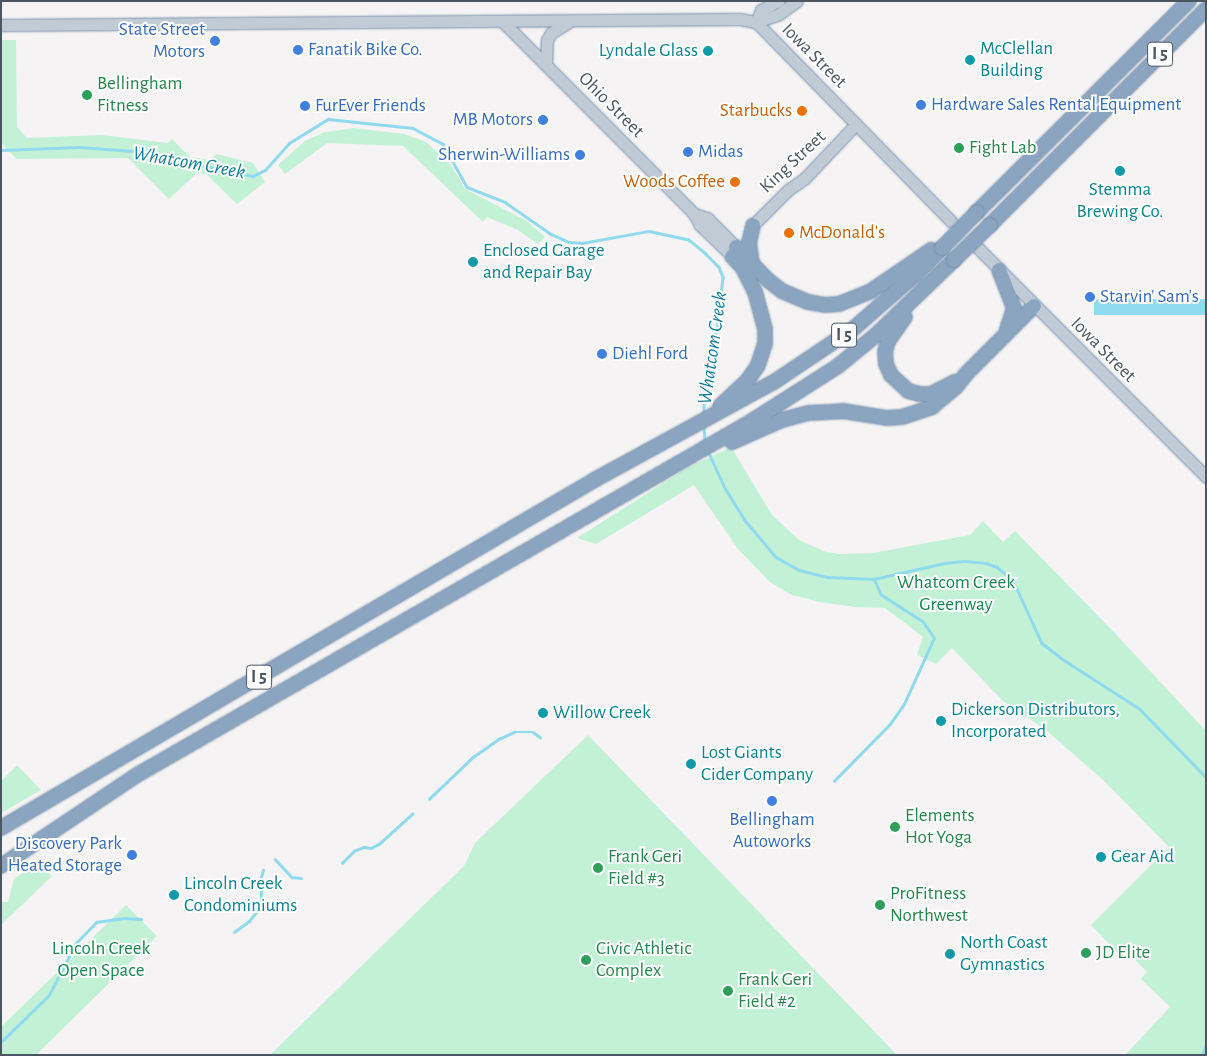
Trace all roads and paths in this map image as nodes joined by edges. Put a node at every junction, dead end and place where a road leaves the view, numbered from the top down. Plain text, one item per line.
1 (780, 1) edge
2 (797, 1) edge
3 (1189, 1) edge
4 (1206, 9) edge
5 (502, 21) junction
6 (570, 21) junction
7 (756, 22) junction
8 (1, 25) edge
9 (546, 65) junction
10 (856, 124) junction
11 (753, 225) joint
12 (954, 228) junction
13 (940, 246) junction
14 (977, 247) dead end
15 (732, 250) junction
16 (752, 264) junction
17 (950, 265) junction
18 (999, 270) junction
19 (1034, 306) junction
20 (1006, 333) junction
21 (966, 374) junction
22 (732, 402) junction
23 (756, 426) junction
24 (1206, 477) edge
25 (85, 809) junction
26 (1, 828) edge
27 (1, 856) edge
28 (1, 866) edge

1 - 7 main road
2 - 7 main road
3 - 12 highway, I 5, bridge
4 - 17 highway, I 5, bridge
5 - 6 main road
5 - 8 main road
5 - 9 main road, Ohio Street
6 - 7 main road
6 - 9 main road
7 - 10 main road, Iowa Street
9 - 15 main road, Ohio Street
10 - 11 main road, King Street
10 - 12 main road, Iowa Street
11 - 16 highway
12 - 13 highway, I 5, bridge
13 - 16 highway
13 - 22 highway, I 5
14 - 18 main road, Iowa Street
15 - 16 highway
15 - 22 highway
17 - 21 highway
17 - 23 highway, I 5
18 - 19 main road, Iowa Street
18 - 20 highway
19 - 20 highway
19 - 24 main road, Iowa Street
20 - 21 highway
21 - 23 highway
22 - 26 highway, I 5
23 - 25 highway, I 5
25 - 27 highway, I 5
25 - 28 highway

